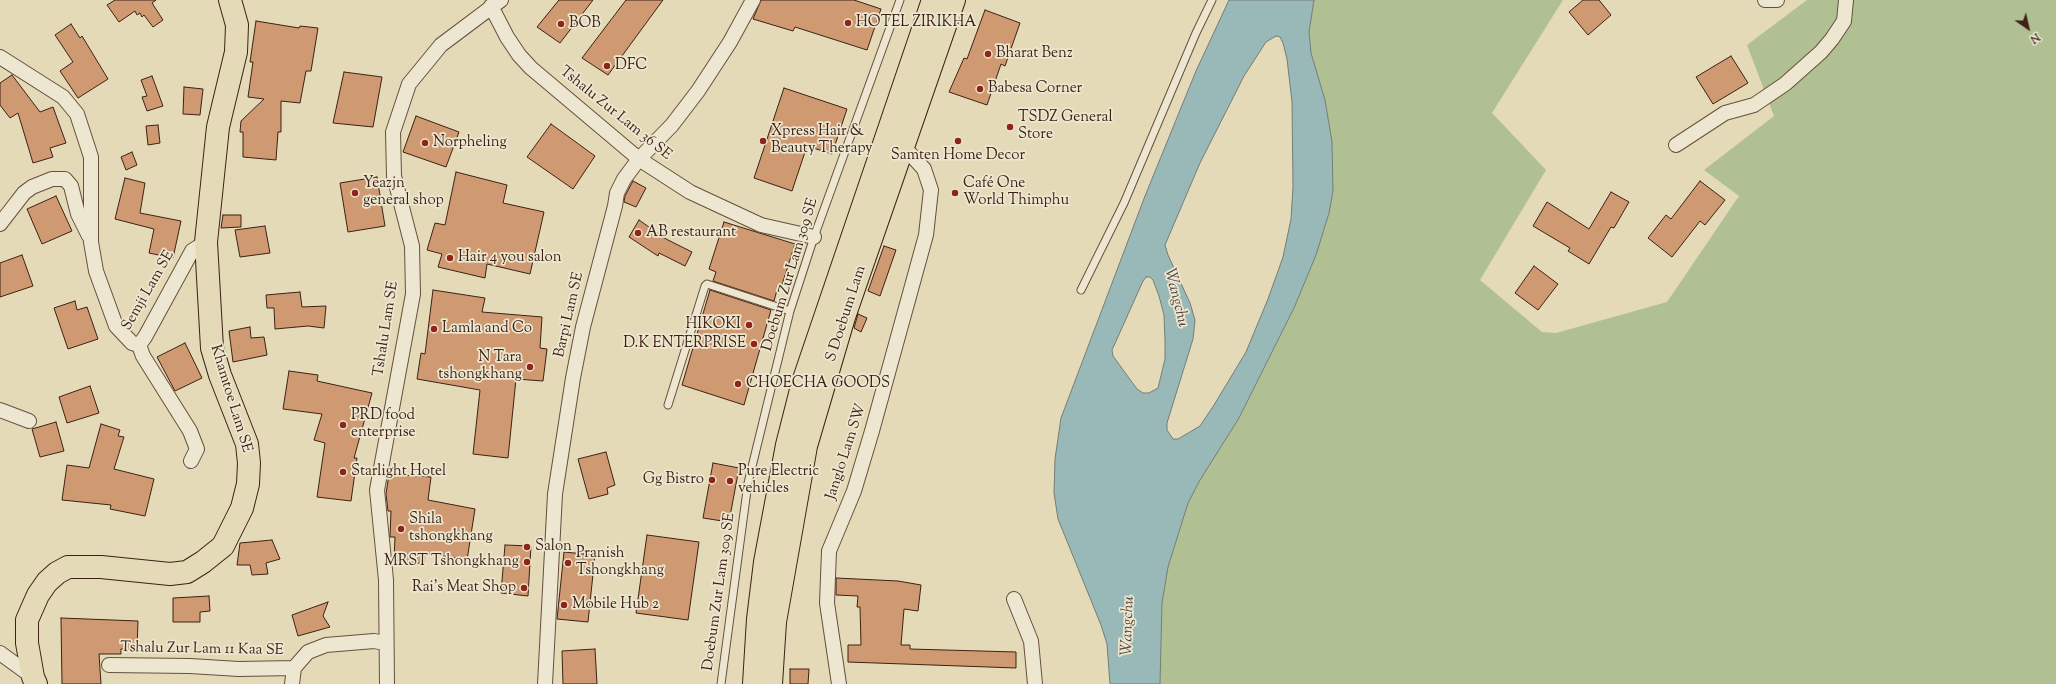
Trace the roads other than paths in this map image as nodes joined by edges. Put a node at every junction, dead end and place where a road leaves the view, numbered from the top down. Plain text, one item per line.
1 (230, 0) edge
2 (754, 0) edge
3 (900, 0) edge
4 (933, 0) edge
5 (954, 0) edge
6 (1212, 0) edge
7 (1765, 0) edge
8 (1777, 0) edge
9 (1846, 0) edge
10 (496, 3) edge
11 (0, 57) edge
12 (1676, 145) dead end
13 (903, 146) junction
14 (639, 159) junction
15 (0, 224) edge
16 (814, 237) junction
17 (91, 242) junction
18 (206, 242) junction
19 (1080, 290) dead end
20 (790, 311) junction
21 (139, 345) junction
22 (668, 405) dead end
23 (0, 410) edge
24 (29, 421) dead end
25 (191, 461) dead end
26 (1014, 599) dead end
27 (386, 643) junction
28 (0, 653) edge
29 (109, 665) dead end
30 (294, 668) junction
31 (35, 681) edge
32 (292, 684) edge
33 (387, 684) edge
34 (545, 684) edge
35 (721, 684) edge
36 (754, 684) edge
37 (771, 684) edge
38 (838, 684) edge
39 (1035, 684) edge

1 - 18 main road, Khamtoe Lam SE
2 - 14 street, Barpi Lam SE
3 - 16 lane, Doebum Zur Lam 309 SE
4 - 36 main road, S Doebum Lam
5 - 13 main road, S Doebum Lam
6 - 19 lane
7 - 8 street
9 - 12 street
10 - 14 street, Tshalu Zur Lam 36 SE
10 - 27 street, Tshalu Lam SE
11 - 17 street, Semji Lam SE
13 - 37 main road, S Doebum Lam
13 - 38 street, Janglo Lam SW
14 - 16 street, Tshalu Zur Lam 36 SE
14 - 34 street, Barpi Lam SE
15 - 17 street, Semji Lam SE
16 - 20 lane, Doebum Zur Lam 309 SE
17 - 21 street, Semji Lam SE
18 - 21 street, Semji Lam SE
18 - 31 main road, Khamtoe Lam SE
20 - 22 lane
20 - 35 lane, Doebum Zur Lam 309 SE
21 - 25 street
23 - 24 street
26 - 39 street
27 - 30 street
27 - 33 street, Tshalu Lam SE
28 - 31 street
29 - 30 street, Tshalu Zur Lam 11 Kaa SE
30 - 32 street

